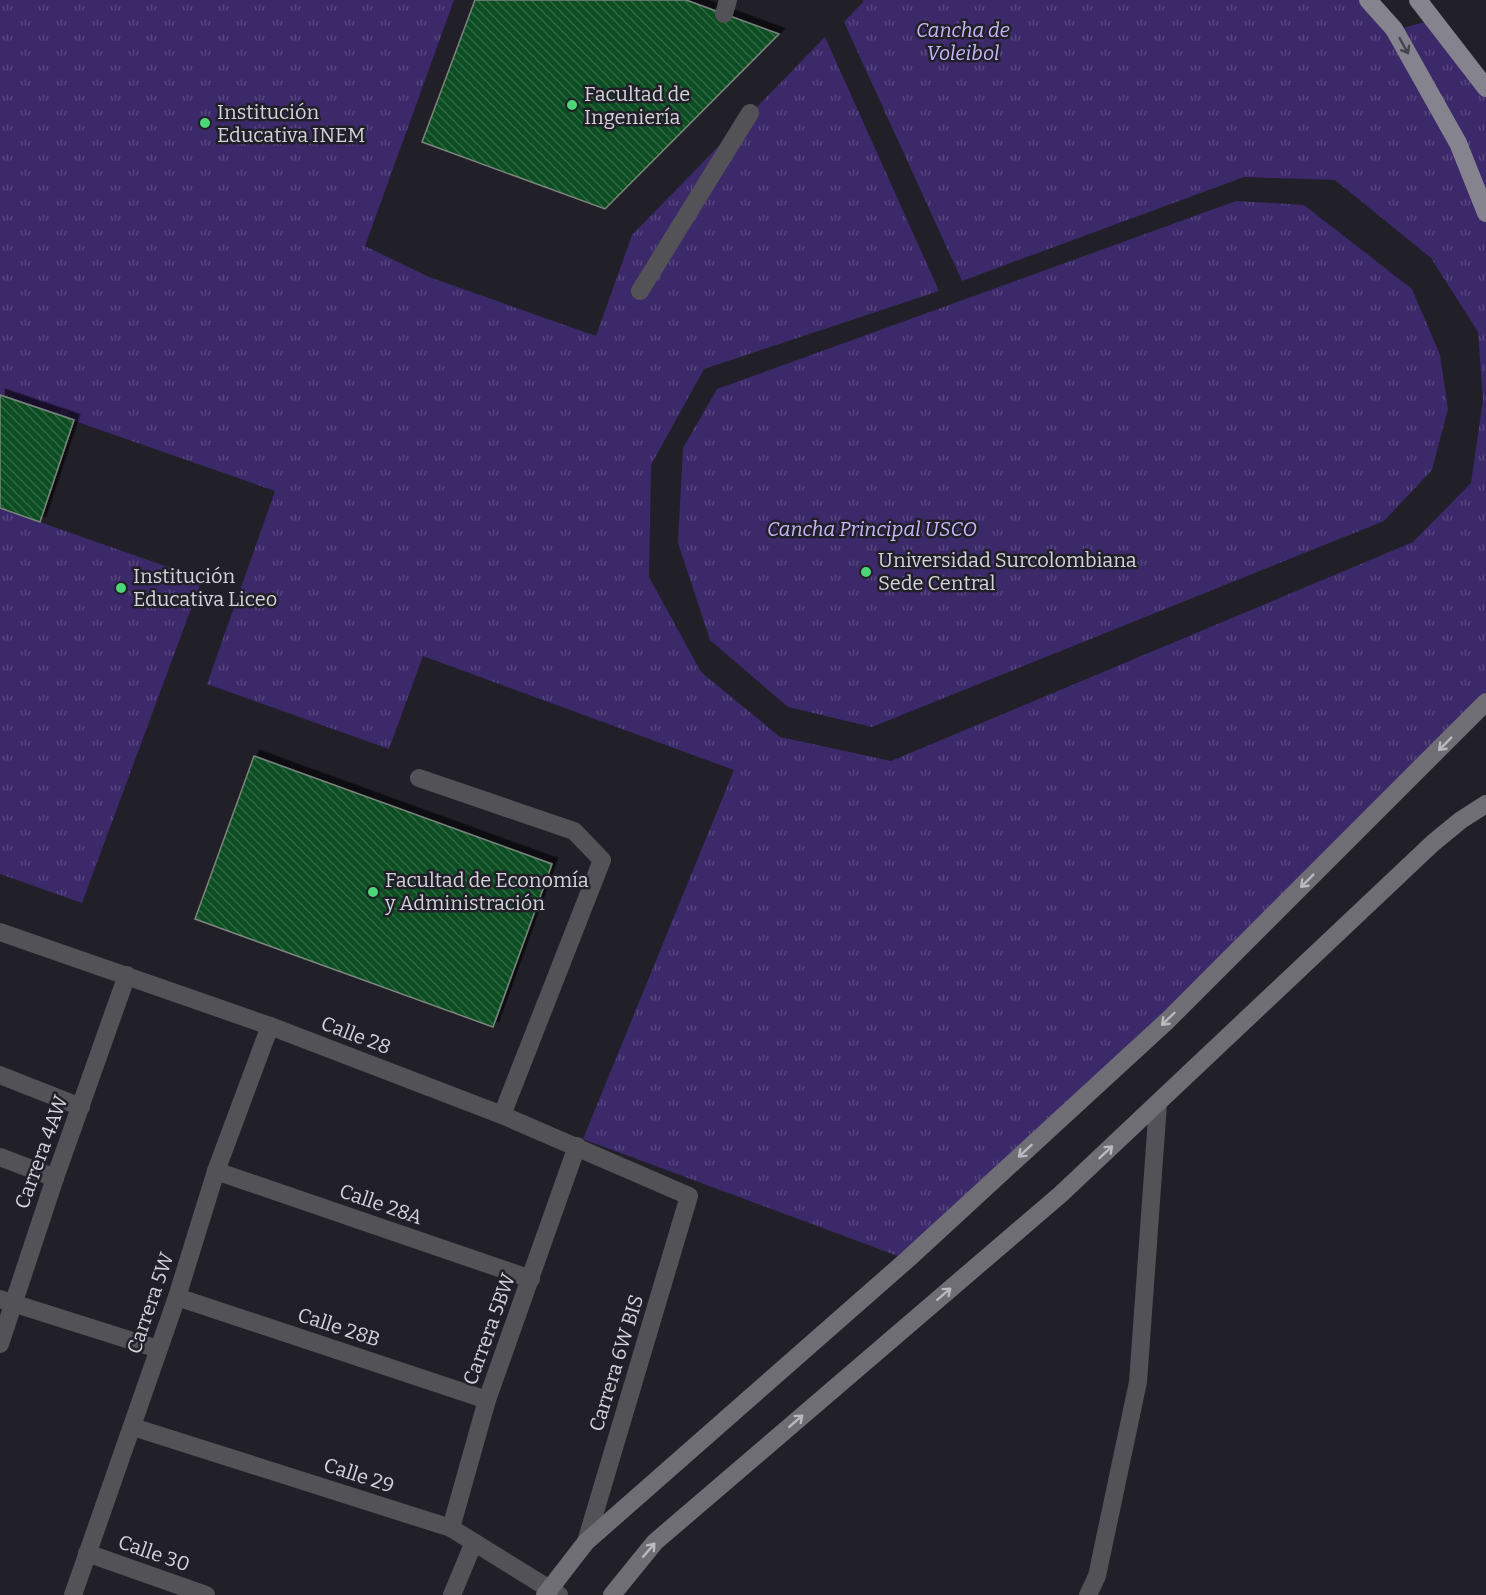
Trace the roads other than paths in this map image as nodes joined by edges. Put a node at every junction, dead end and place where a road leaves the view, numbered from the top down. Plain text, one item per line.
1 (1368, 0) edge
2 (1418, 0) edge
3 (1486, 88) edge
4 (750, 113) dead end
5 (1486, 213) edge
6 (640, 291) dead end
7 (1486, 702) edge
8 (419, 778) dead end
9 (1486, 804) edge
10 (0, 933) edge
11 (126, 975) junction
12 (270, 1026) junction
13 (0, 1075) edge
14 (1158, 1104) junction
15 (81, 1107) junction
16 (502, 1115) junction
17 (577, 1146) junction
18 (0, 1157) edge
19 (216, 1171) junction
20 (55, 1178) junction
21 (689, 1196) joint
22 (531, 1279) junction
23 (177, 1297) junction
24 (6, 1301) edge
25 (0, 1344) edge
26 (158, 1349) junction
27 (487, 1400) junction
28 (133, 1427) junction
29 (451, 1528) junction
30 (474, 1542) junction
31 (586, 1542) junction
32 (87, 1553) junction
33 (552, 1593) edge
34 (73, 1595) edge
35 (206, 1595) edge
36 (452, 1595) edge
37 (612, 1595) edge
38 (1088, 1595) edge

1 -> 5 main road
2 - 3 main road
4 - 6 street
7 -> 31 main road
8 - 16 street
9 - 14 main road
10 - 11 street, Calle 28
11 - 12 street, Calle 28
11 - 15 street, Carrera 4AW
12 - 16 street, Calle 28
12 - 19 street, Carrera 5W
13 - 15 street
37 -> 14 main road
14 - 38 street
15 - 20 street, Carrera 4AW
16 - 17 street, Calle 28
17 - 21 street, Calle 28
17 - 22 street, Carrera 5BW
18 - 20 street
19 - 22 street, Calle 28A
19 - 23 street, Carrera 5W
20 - 24 street, Carrera 4AW
21 - 31 street, Carrera 6W BIS
22 - 27 street, Carrera 5BW
23 - 26 street, Carrera 5W
23 - 27 street, Calle 28B
24 - 25 street, Carrera 4AW
24 - 26 street
26 - 28 street, Carrera 5W
27 - 29 street, Carrera 5BW
28 - 29 street, Calle 29
28 - 32 street, Carrera 5W
29 - 30 street, Calle 29
30 - 33 street, Calle 29
30 - 36 street
31 - 33 main road
32 - 34 street, Carrera 5W
32 - 35 street, Calle 30

